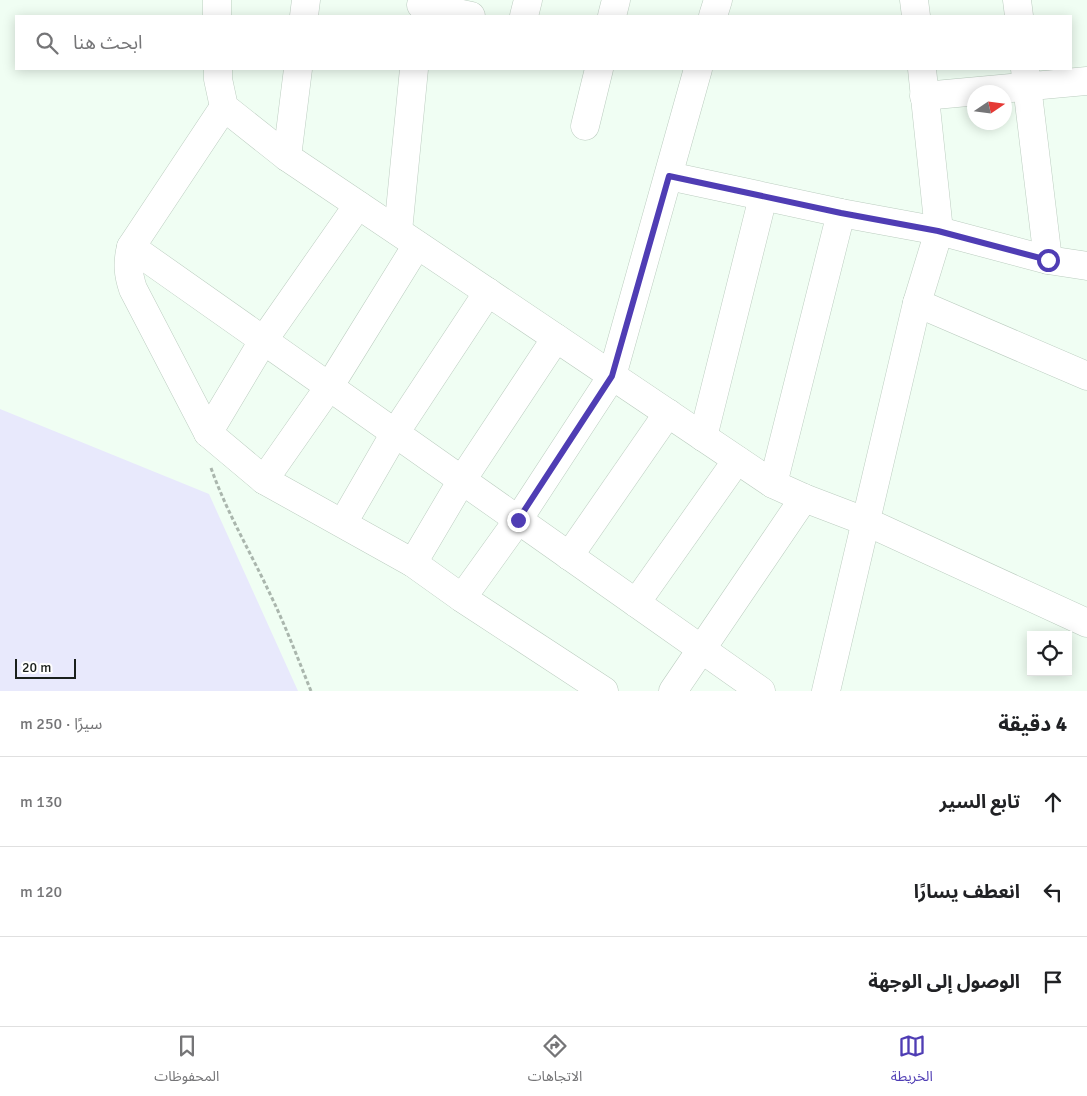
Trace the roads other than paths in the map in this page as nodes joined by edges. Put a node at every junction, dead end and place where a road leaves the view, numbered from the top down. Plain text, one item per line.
1 (217, 0) edge
2 (306, 0) edge
3 (528, 0) edge
4 (616, 0) edge
5 (718, 0) edge
6 (914, 0) edge
7 (1017, 0) edge
8 (421, 7) edge
9 (217, 15) edge
10 (304, 15) edge
11 (465, 15) edge
12 (524, 15) edge
13 (612, 15) edge
14 (713, 15) edge
15 (916, 15) edge
16 (1019, 15) edge
17 (218, 70) edge
18 (298, 70) edge
19 (414, 70) edge
20 (599, 70) edge
21 (698, 70) edge
22 (922, 70) edge
23 (1026, 78) edge
24 (1087, 81) edge
25 (924, 96) junction
26 (224, 107) junction
27 (585, 126) dead end
28 (287, 157) junction
29 (669, 176) junction
30 (763, 197) junction
31 (358, 204) junction
32 (841, 213) junction
33 (938, 231) junction
34 (407, 238) junction
35 (131, 248) junction
36 (1048, 260) junction
37 (1087, 266) edge
38 (488, 292) junction
39 (917, 303) junction
40 (556, 338) junction
41 (263, 341) junction
42 (612, 376) junction
43 (1087, 376) edge
44 (328, 387) junction
45 (668, 413) junction
46 (208, 433) junction
47 (395, 433) junction
48 (703, 437) junction
49 (737, 460) junction
50 (264, 480) junction
51 (462, 480) junction
52 (773, 484) junction
53 (804, 498) junction
54 (518, 520) junction
55 (867, 522) junction
56 (343, 523) junction
57 (569, 556) junction
58 (414, 563) junction
59 (462, 598) junction
60 (636, 603) junction
61 (1087, 623) edge
62 (701, 649) junction
63 (604, 691) edge
64 (673, 691) edge
65 (760, 691) edge
66 (826, 691) edge

1 - 9 street
2 - 10 street
3 - 12 street
4 - 13 street
5 - 14 street
6 - 15 street
7 - 16 street
8 - 11 street
17 - 26 street
18 - 28 street
19 - 34 street
20 - 27 street
21 - 29 street
22 - 25 street
23 - 24 street
23 - 25 street
23 - 36 street
25 - 33 street
26 - 28 street
26 - 35 street
28 - 31 street
29 - 30 street
29 - 42 street
30 - 32 street
30 - 48 street
31 - 34 street
31 - 41 street
32 - 33 street
32 - 52 street
33 - 36 street
33 - 39 street
34 - 38 street
34 - 44 street
35 - 41 street
35 - 46 street
36 - 37 street
38 - 40 street
38 - 47 street
39 - 43 street
39 - 55 street
40 - 42 street
40 - 51 street
41 - 44 street
41 - 46 street
42 - 45 street
42 - 54 street
44 - 47 street
44 - 50 street
45 - 48 street
45 - 57 street
46 - 50 street
47 - 51 street
47 - 56 street
48 - 49 street
49 - 52 street
49 - 60 street
50 - 56 street
51 - 54 street
51 - 58 street
52 - 53 street
53 - 55 street
53 - 62 street
54 - 57 street
54 - 59 street
55 - 61 street
55 - 66 street
56 - 58 street
57 - 60 street
58 - 59 street
59 - 63 street
60 - 62 street
62 - 64 street
62 - 65 street

